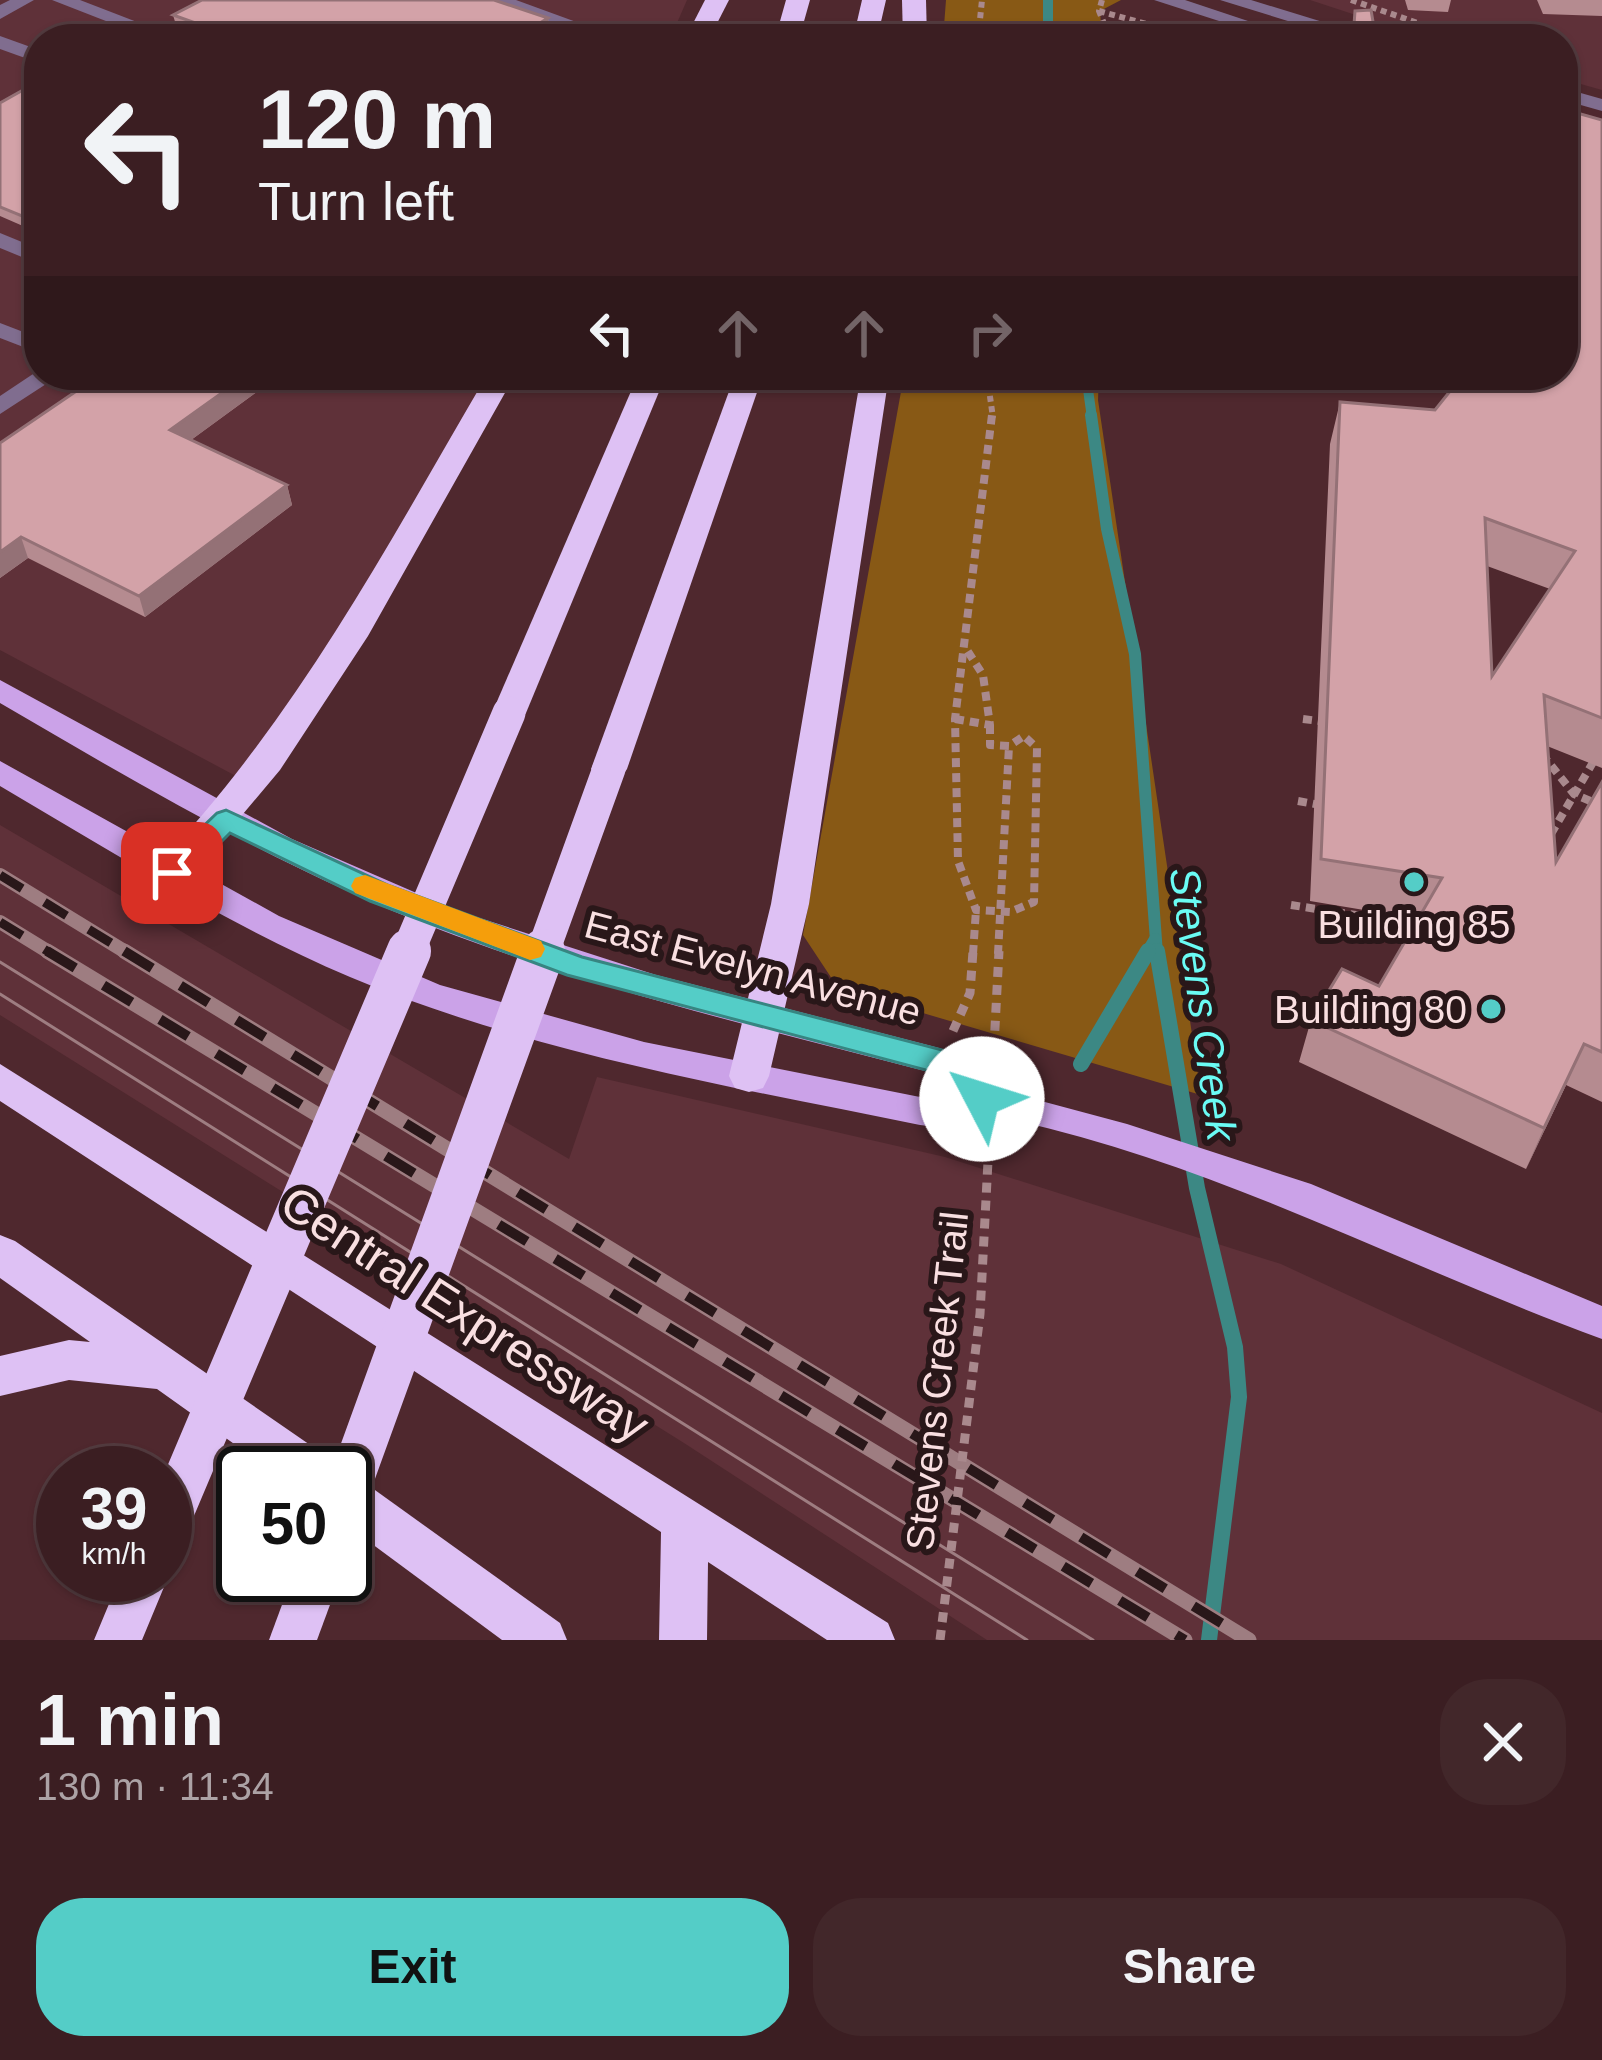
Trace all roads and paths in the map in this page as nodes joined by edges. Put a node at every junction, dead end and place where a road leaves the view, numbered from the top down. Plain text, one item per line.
1 (24, 0) edge
2 (62, 0) edge
3 (496, 0) edge
4 (1164, 0) edge
5 (1230, 0) edge
6 (1351, 0) edge
7 (0, 13) edge
8 (129, 24) edge
9 (571, 24) edge
10 (1247, 24) edge
11 (1315, 24) edge
12 (1421, 24) edge
13 (26, 390) edge
14 (492, 390) edge
15 (646, 390) edge
16 (744, 390) edge
17 (873, 390) edge
18 (989, 390) edge
19 (0, 407) edge
20 (964, 645) junction
21 (0, 691) edge
22 (955, 718) junction
23 (1303, 719) dead end
24 (990, 724) junction
25 (1346, 724) edge
26 (1009, 746) junction
27 (1602, 747) edge
28 (1528, 750) edge
29 (0, 772) edge
30 (1574, 794) junction
31 (1298, 801) dead end
32 (1602, 806) edge
33 (1336, 807) edge
34 (226, 820) junction
35 (1544, 845) edge
36 (172, 873) junction
37 (1292, 905) dead end
38 (976, 910) junction
39 (1437, 932) edge
40 (765, 1016) junction
41 (939, 1061) junction
42 (749, 1076) junction
43 (0, 1080) edge
44 (982, 1099) junction
45 (0, 1254) edge
46 (1602, 1323) edge
47 (172, 1371) junction
48 (0, 1376) edge
49 (276, 1446) edge
50 (363, 1446) edge
51 (192, 1464) edge
52 (372, 1517) edge
53 (685, 1525) junction
54 (134, 1602) edge
55 (306, 1602) edge
56 (121, 1633) edge
57 (293, 1640) edge
58 (542, 1640) edge
59 (683, 1640) edge
60 (871, 1640) edge
61 (940, 1640) edge

1 - 7 street
2 - 8 street
3 - 9 street
4 - 10 street
5 - 11 street
6 - 12 path
13 - 19 street
14 - 34 highway
15 - 51 highway, bridge
16 - 50 highway, bridge
17 - 40 highway
18 - 20 path
20 - 22 path
20 - 24 path
21 - 34 main road, East Evelyn Avenue
22 - 24 path
22 - 38 path
23 - 25 path
24 - 26 path
26 - 38 path
26 - 61 path, Stevens Creek Trail, bridge
27 - 30 path
28 - 30 path
29 - 36 main road
30 - 32 path
30 - 35 path
31 - 33 path
34 - 36 highway
34 - 40 main road, East Evelyn Avenue
36 - 42 main road
37 - 39 path
38 - 41 path
40 - 41 main road, East Evelyn Avenue
40 - 42 highway
41 - 44 main road, East Evelyn Avenue
42 - 44 main road
43 - 53 highway, Central Expressway
44 - 46 main road
45 - 47 highway
47 - 48 highway
47 - 49 highway
52 - 58 highway
53 - 59 highway
53 - 60 highway, Central Expressway
54 - 56 highway
55 - 57 highway

